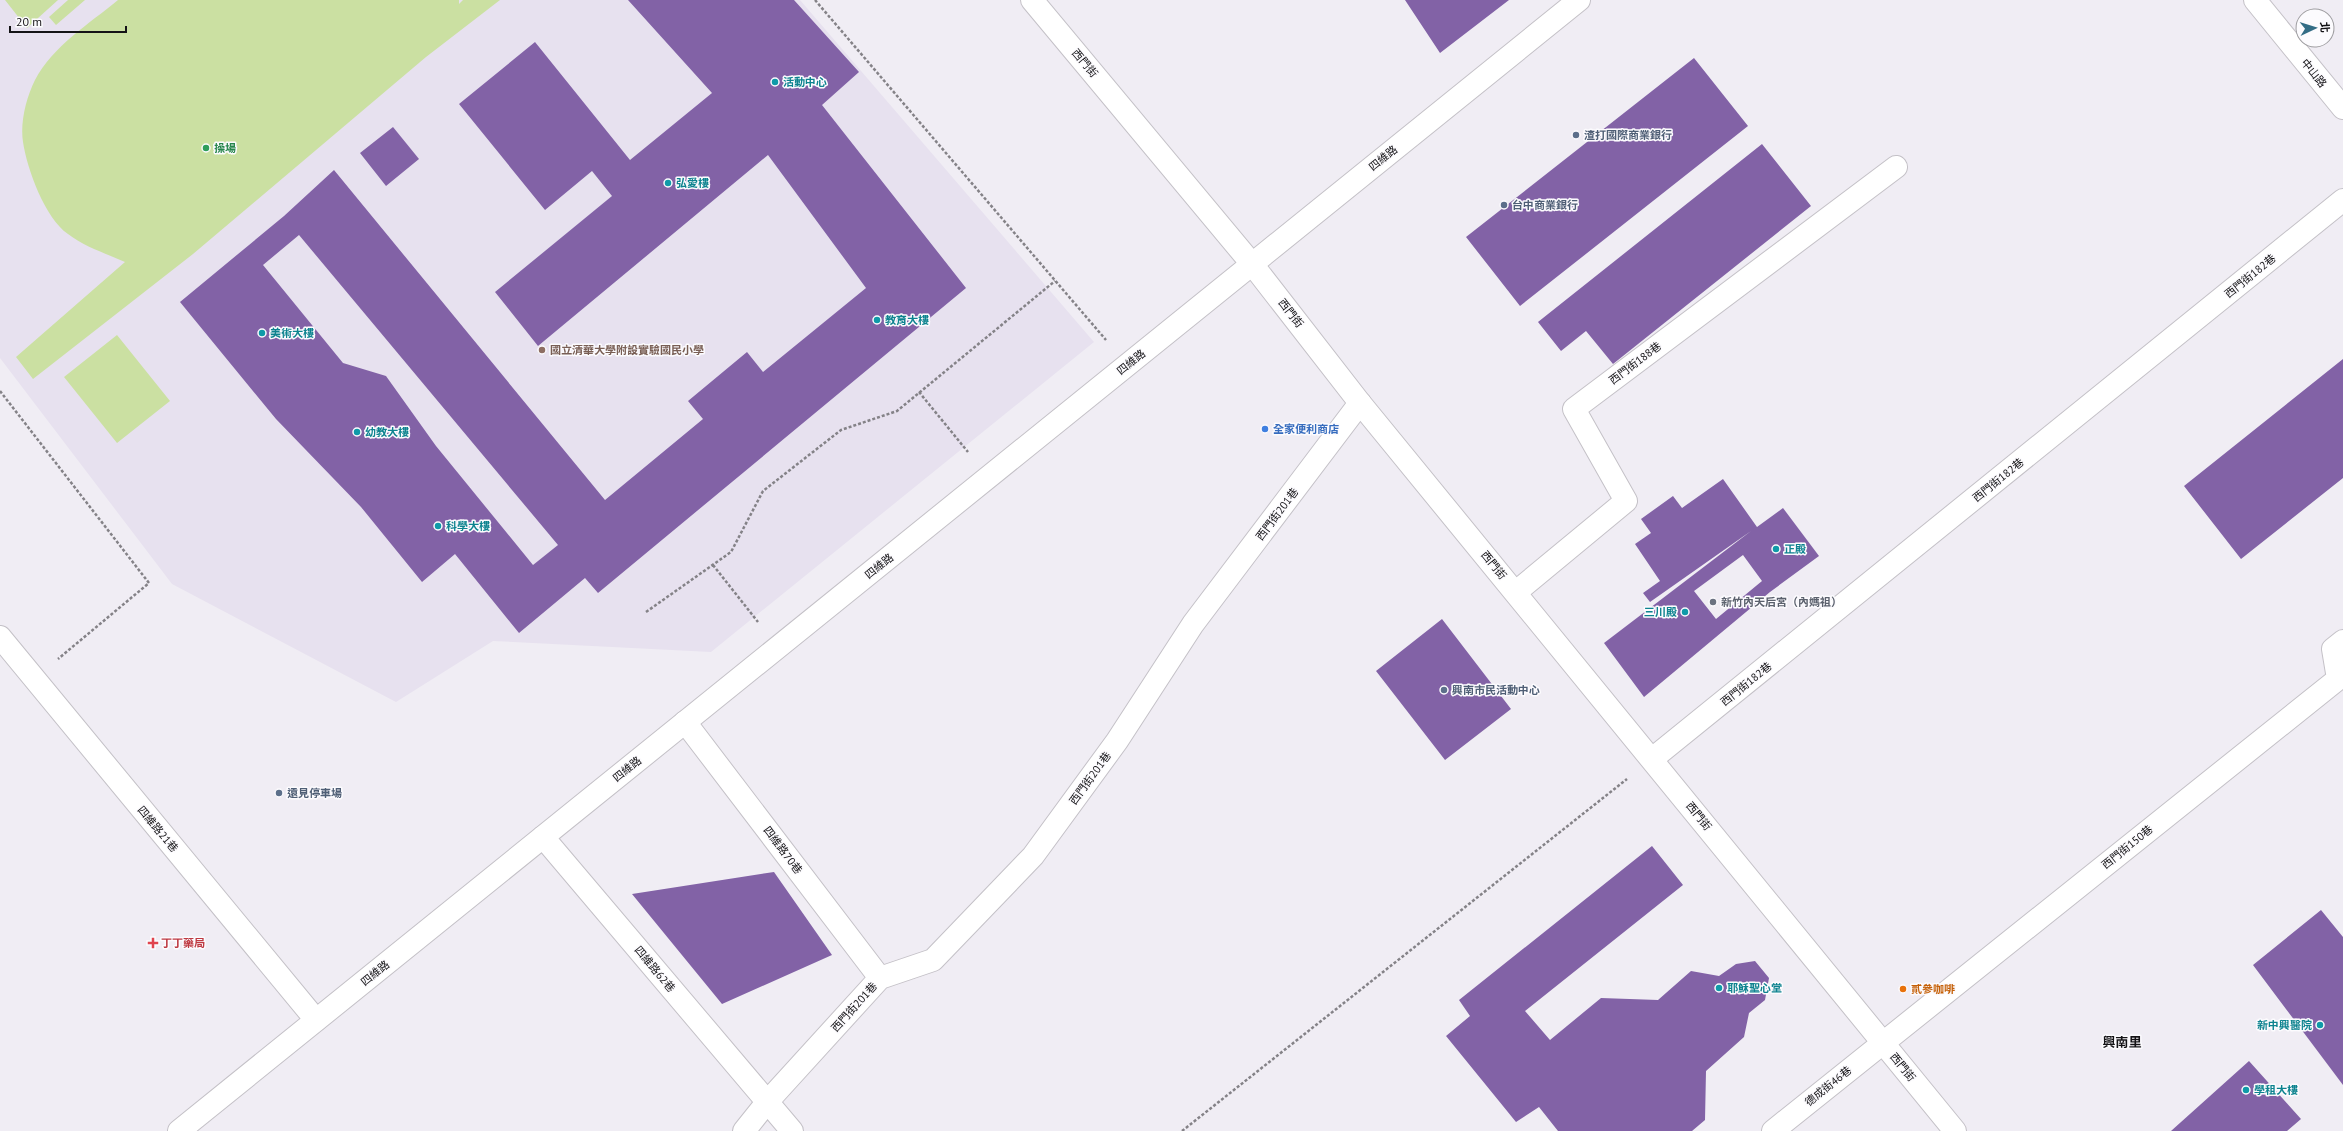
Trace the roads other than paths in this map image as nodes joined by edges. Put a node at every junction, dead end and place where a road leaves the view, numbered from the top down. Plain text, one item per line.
1 (1032, 0) edge
2 (1579, 0) edge
3 (2255, 0) edge
4 (2343, 108) edge
5 (1896, 167) dead end
6 (2343, 200) edge
7 (1252, 264) junction
8 (1360, 402) junction
9 (1516, 592) junction
10 (0, 637) edge
11 (2343, 641) edge
12 (685, 722) junction
13 (1652, 759) junction
14 (543, 837) junction
15 (880, 978) junction
16 (316, 1020) junction
17 (1883, 1042) junction
18 (768, 1101) junction
19 (179, 1131) edge
20 (744, 1131) edge
21 (792, 1131) edge
22 (1773, 1131) edge
23 (1955, 1131) edge

1 - 7 street, 西門街
2 - 7 street, 四維路
3 - 4 street, 中山路
5 - 9 street, 西門街188巷
6 - 13 street, 西門街182巷
7 - 8 street, 西門街
7 - 12 street, 四維路
8 - 9 street, 西門街
8 - 15 street, 西門街201巷
9 - 13 street, 西門街
10 - 16 street, 四維路21巷
11 - 17 street, 西門街150巷
12 - 14 street, 四維路
12 - 15 street, 四維路70巷
13 - 17 street, 西門街
14 - 16 street, 四維路
14 - 18 street, 四維路62巷
15 - 18 street, 西門街201巷
16 - 19 street, 四維路
17 - 22 street, 德成街46巷
17 - 23 street, 西門街
18 - 20 street, 西門街201巷
18 - 21 street, 四維路62巷

